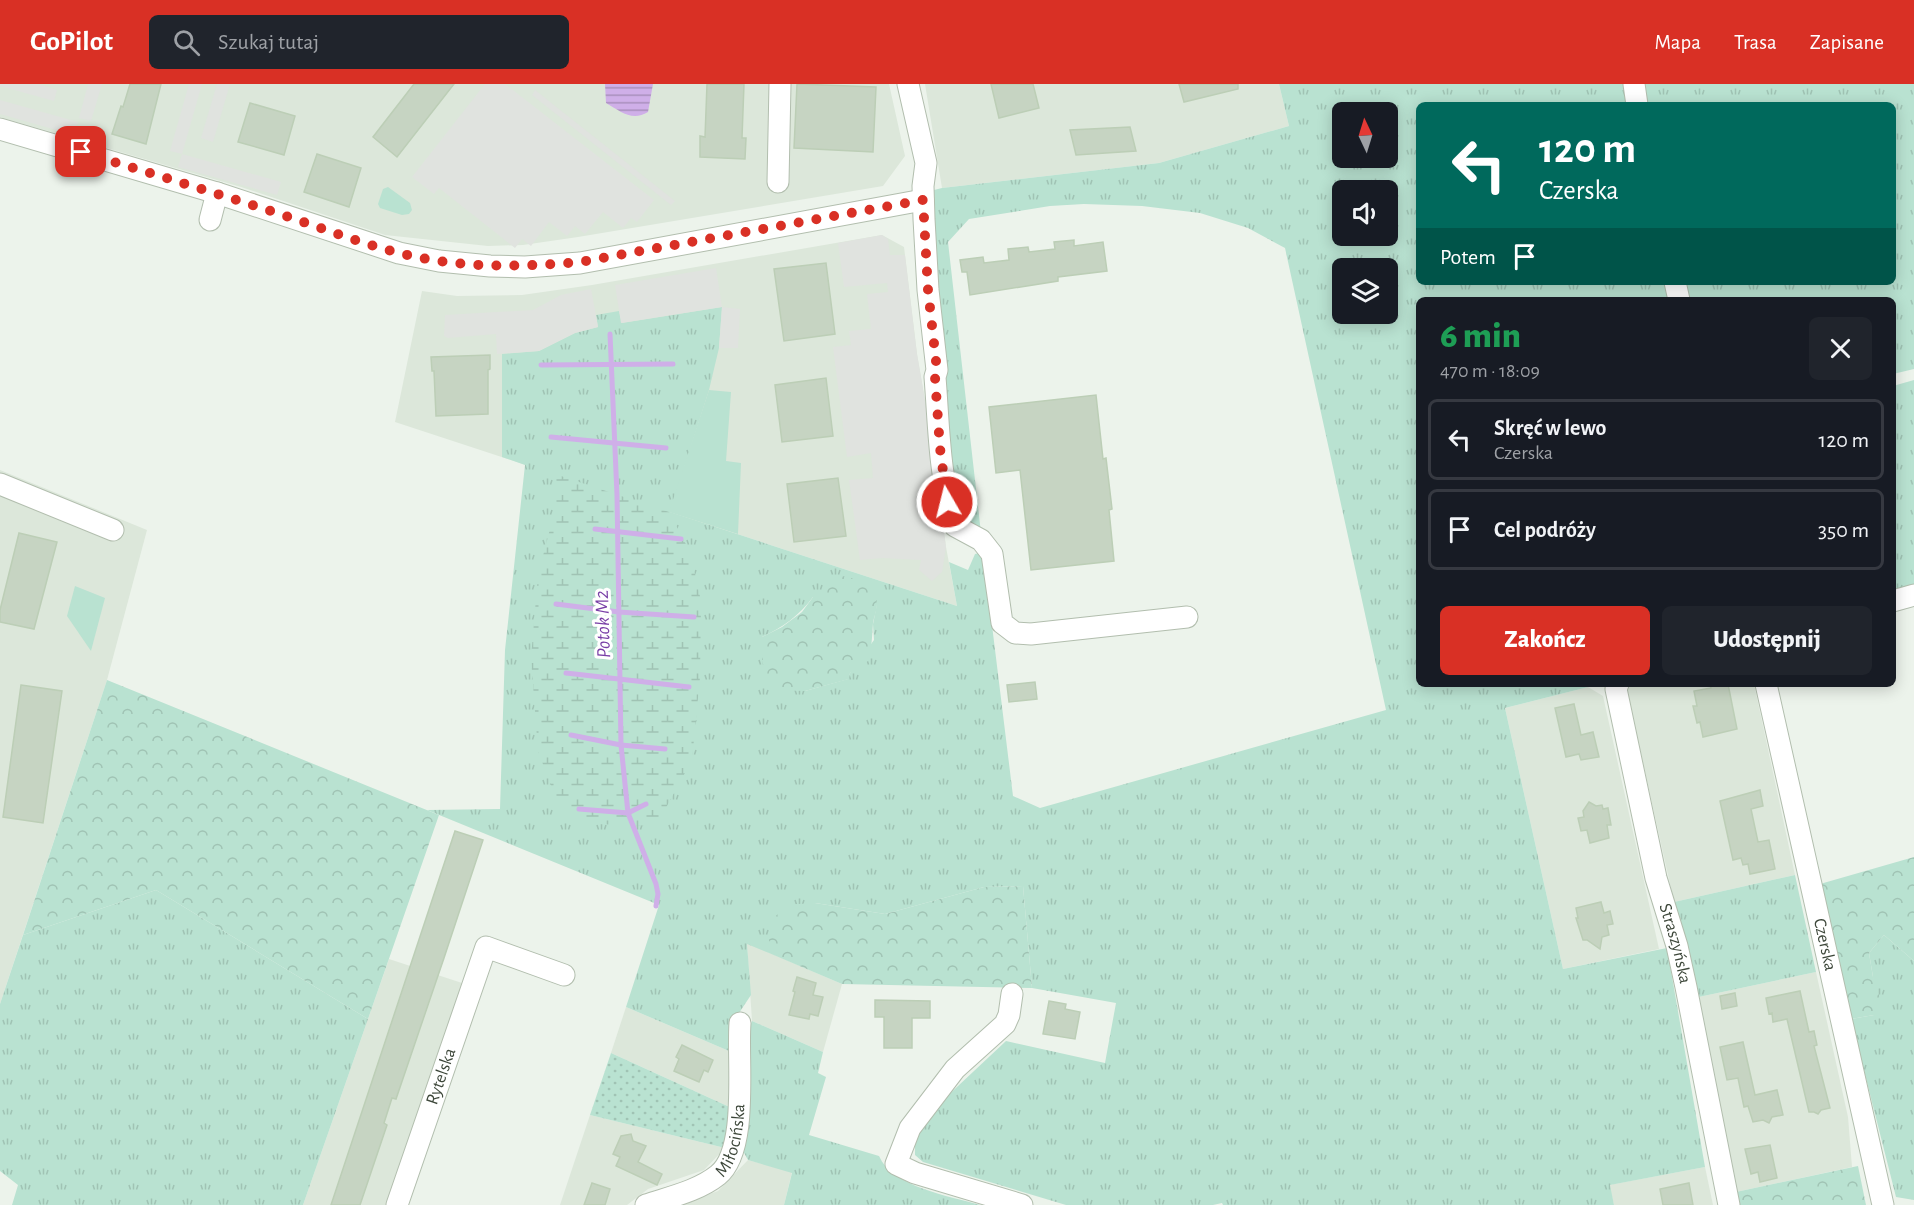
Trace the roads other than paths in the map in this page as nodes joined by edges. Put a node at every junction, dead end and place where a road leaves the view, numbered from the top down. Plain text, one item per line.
1 (780, 84) edge
2 (908, 84) edge
3 (1634, 84) edge
4 (1637, 102) edge
5 (0, 129) edge
6 (778, 182) dead end
7 (217, 193) junction
8 (923, 200) junction
9 (210, 220) dead end
10 (0, 484) edge
11 (113, 530) dead end
12 (1914, 595) edge
13 (1896, 600) edge
14 (1187, 616) dead end
15 (1617, 687) edge
16 (1767, 687) edge
17 (564, 975) dead end
18 (1012, 994) dead end
19 (740, 1023) dead end
20 (397, 1205) edge
21 (646, 1205) edge
22 (1022, 1205) edge
23 (1729, 1205) edge
24 (1883, 1205) edge

1 - 6 street
2 - 8 street
3 - 4 street
5 - 7 street
7 - 8 street
7 - 9 street
8 - 14 street
10 - 11 street
12 - 13 street
15 - 23 street, Straszyńska
16 - 24 street, Czerska
17 - 20 street, Rytelska
18 - 22 street
19 - 21 street, Miłocińska

